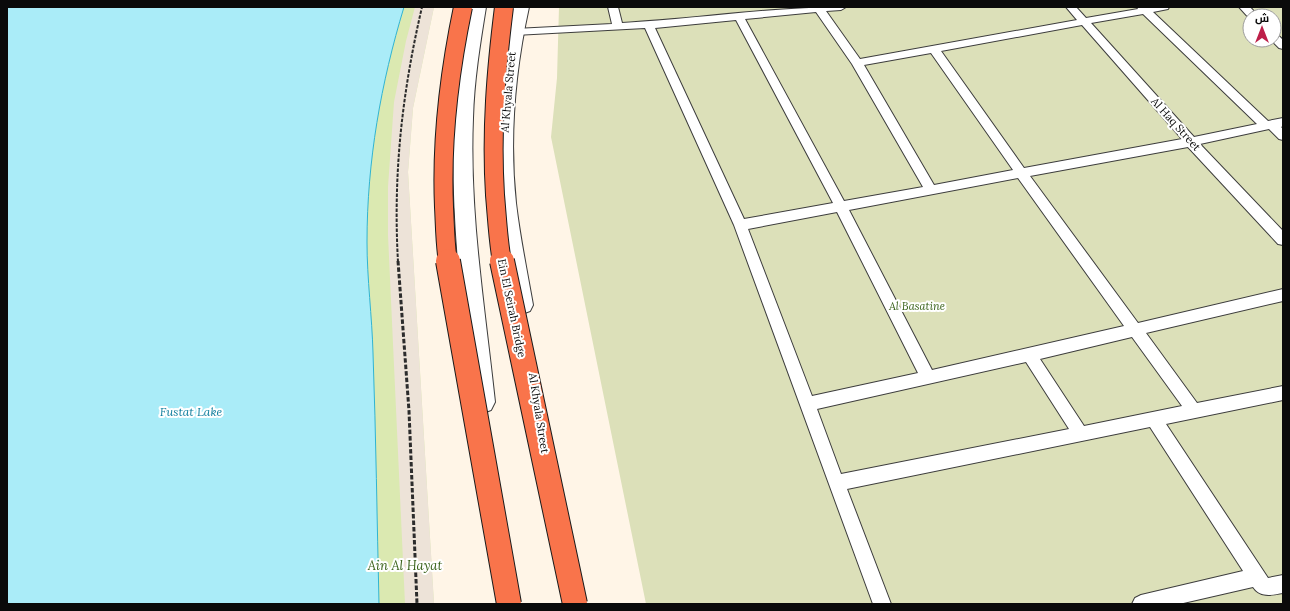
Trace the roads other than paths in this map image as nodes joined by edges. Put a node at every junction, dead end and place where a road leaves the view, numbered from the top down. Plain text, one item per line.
1 (463, 7) edge
2 (478, 7) edge
3 (504, 7) edge
4 (521, 7) edge
5 (613, 7) edge
6 (841, 7) edge
7 (1071, 7) edge
8 (1164, 7) edge
9 (819, 9) junction
10 (1144, 9) edge
11 (739, 17) junction
12 (1084, 21) junction
13 (649, 25) junction
14 (618, 26) junction
15 (515, 32) junction
16 (934, 49) junction
17 (857, 63) junction
18 (1274, 124) edge
19 (1283, 136) edge
20 (1191, 142) junction
21 (1021, 173) junction
22 (930, 190) junction
23 (841, 207) junction
24 (740, 225) junction
25 (1283, 240) edge
26 (1283, 295) edge
27 (1135, 331) junction
28 (1029, 356) junction
29 (928, 378) junction
30 (1283, 393) edge
31 (807, 404) junction
32 (1194, 411) junction
33 (1154, 418) junction
34 (1081, 434) junction
35 (837, 483) junction
36 (1257, 577) junction
37 (1283, 584) edge
38 (508, 604) edge
39 (570, 604) edge
40 (575, 604) edge
41 (882, 604) edge
42 (1141, 604) edge

1 - 38 highway, bridge
2 - 38 street
3 - 40 highway, Ein El Seirah Bridge, bridge
4 - 15 street, Al Khyala Street
5 - 14 lane
6 - 9 lane
7 - 12 lane, Al Haq Street
8 - 10 lane
9 - 11 lane
9 - 17 lane
10 - 12 lane
10 - 18 lane
11 - 13 lane
11 - 23 lane
12 - 16 lane
12 - 20 lane, Al Haq Street
13 - 14 lane
13 - 24 lane
14 - 15 lane
15 - 39 street, Al Khyala Street
16 - 17 lane
16 - 21 lane
17 - 22 lane
18 - 19 lane
18 - 20 lane
20 - 21 lane
20 - 25 lane, Al Haq Street
21 - 22 lane
21 - 27 lane
22 - 23 lane
23 - 24 lane
23 - 29 lane
24 - 31 lane
26 - 27 lane
27 - 28 lane
27 - 32 lane
28 - 29 lane
28 - 34 lane
29 - 31 lane
30 - 32 lane
31 - 35 lane
32 - 33 lane
33 - 34 lane
33 - 36 lane
34 - 35 lane
35 - 41 lane
36 - 37 lane
36 - 42 lane

